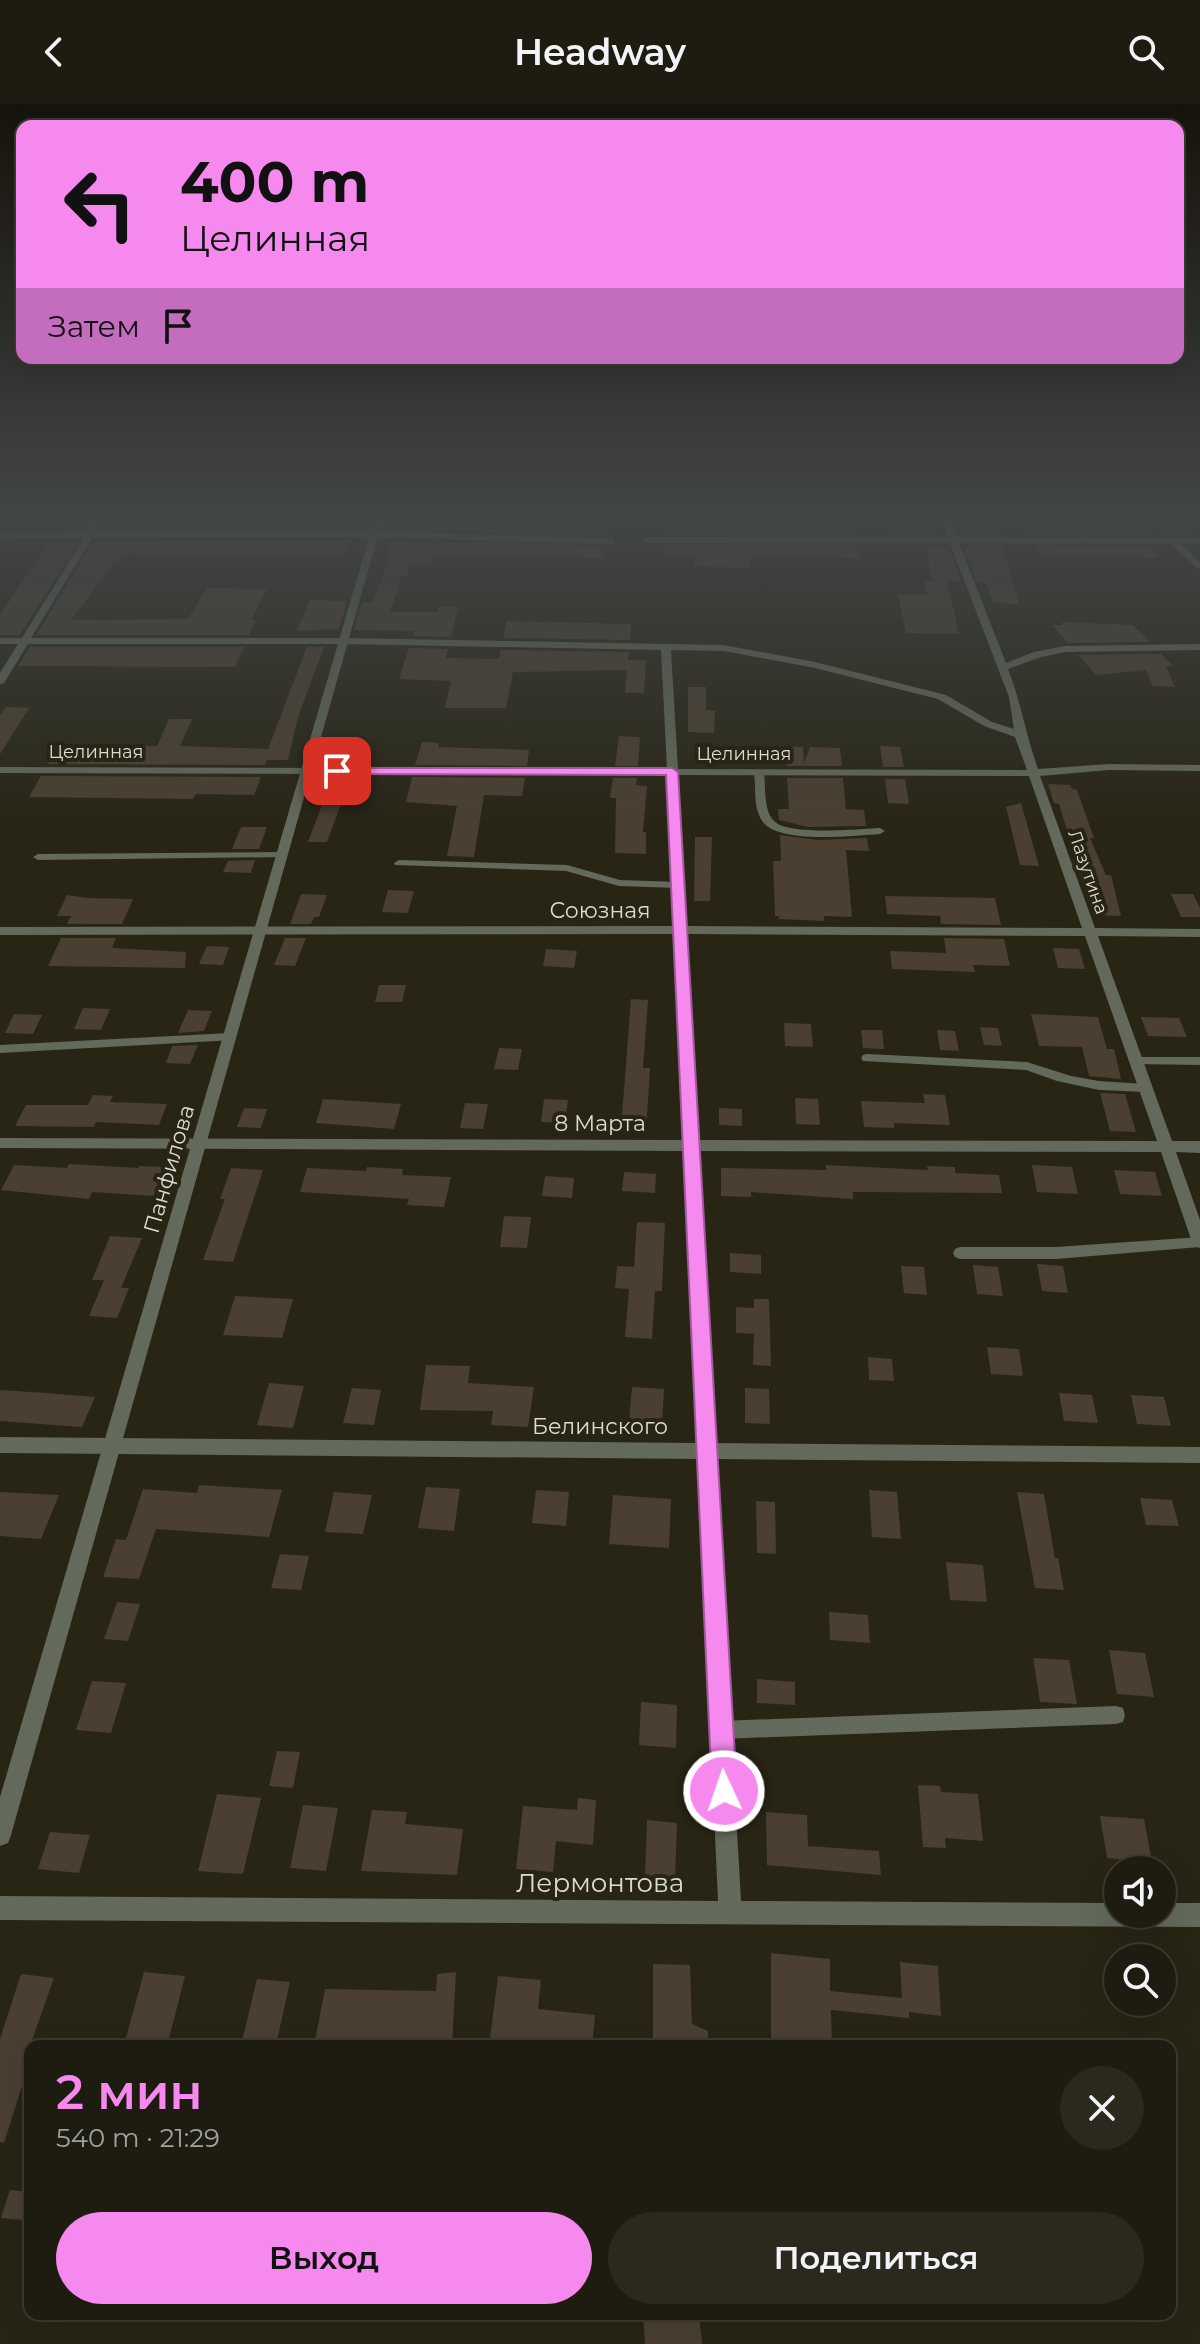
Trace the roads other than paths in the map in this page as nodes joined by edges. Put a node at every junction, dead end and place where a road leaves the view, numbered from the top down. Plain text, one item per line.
1 (38, 619) edge
2 (350, 619) edge
3 (983, 619) edge
4 (0, 641) edge
5 (24, 641) junction
6 (344, 641) junction
7 (666, 647) junction
8 (1200, 647) edge
9 (1003, 668) junction
10 (0, 681) edge
11 (1020, 735) junction
12 (1200, 768) edge
13 (0, 770) edge
14 (306, 770) junction
15 (672, 772) junction
16 (759, 772) junction
17 (1034, 773) junction
18 (880, 831) dead end
19 (282, 855) junction
20 (38, 857) dead end
21 (399, 863) dead end
22 (678, 885) junction
23 (680, 930) junction
24 (0, 931) edge
25 (260, 931) junction
26 (1090, 932) junction
27 (1200, 933) edge
28 (230, 1037) junction
29 (0, 1049) edge
30 (867, 1058) dead end
31 (1136, 1061) junction
32 (1200, 1061) edge
33 (1145, 1088) junction
34 (0, 1143) edge
35 (199, 1144) junction
36 (691, 1145) junction
37 (1166, 1147) junction
38 (1200, 1147) edge
39 (1200, 1242) edge
40 (960, 1253) dead end
41 (0, 1445) edge
42 (112, 1446) junction
43 (706, 1451) junction
44 (1200, 1455) edge
45 (1116, 1715) dead end
46 (721, 1730) junction
47 (0, 1835) edge
48 (0, 1908) edge
49 (730, 1912) junction
50 (1200, 1915) edge

1 - 5 street
2 - 6 street, Панфилова
3 - 9 street, Лазутина
4 - 5 street
5 - 6 street
5 - 10 street
6 - 7 street
6 - 14 street, Панфилова
7 - 11 street
7 - 15 street
8 - 9 street
9 - 11 street, Лазутина
11 - 17 street, Лазутина
12 - 17 street, Целинная
13 - 14 street, Целинная
14 - 15 street, Целинная
14 - 19 street, Панфилова
15 - 16 street, Целинная
15 - 22 street
16 - 17 street, Целинная
16 - 18 lane
17 - 26 street, Лазутина
19 - 20 lane
19 - 25 street, Панфилова
21 - 22 lane
22 - 23 street
23 - 25 street, Союзная
23 - 26 street, Союзная
23 - 36 street
24 - 25 street, Союзная
25 - 28 street, Панфилова
26 - 27 street, Союзная
26 - 31 street, Лазутина
28 - 29 lane
28 - 35 street, Панфилова
30 - 33 lane
31 - 32 lane
31 - 33 street, Лазутина
33 - 37 street, Лазутина
34 - 35 street, 8 Марта
35 - 36 street, 8 Марта
35 - 42 street, Панфилова
36 - 37 street, 8 Марта
36 - 43 street
37 - 38 street, 8 Марта
37 - 39 street, Лазутина
39 - 40 lane
41 - 42 street, Белинского
42 - 43 street, Белинского
42 - 47 street, Панфилова
43 - 44 street, Белинского
43 - 46 street
45 - 46 lane
46 - 49 street
48 - 49 street, Лермонтова
49 - 50 street, Лермонтова

